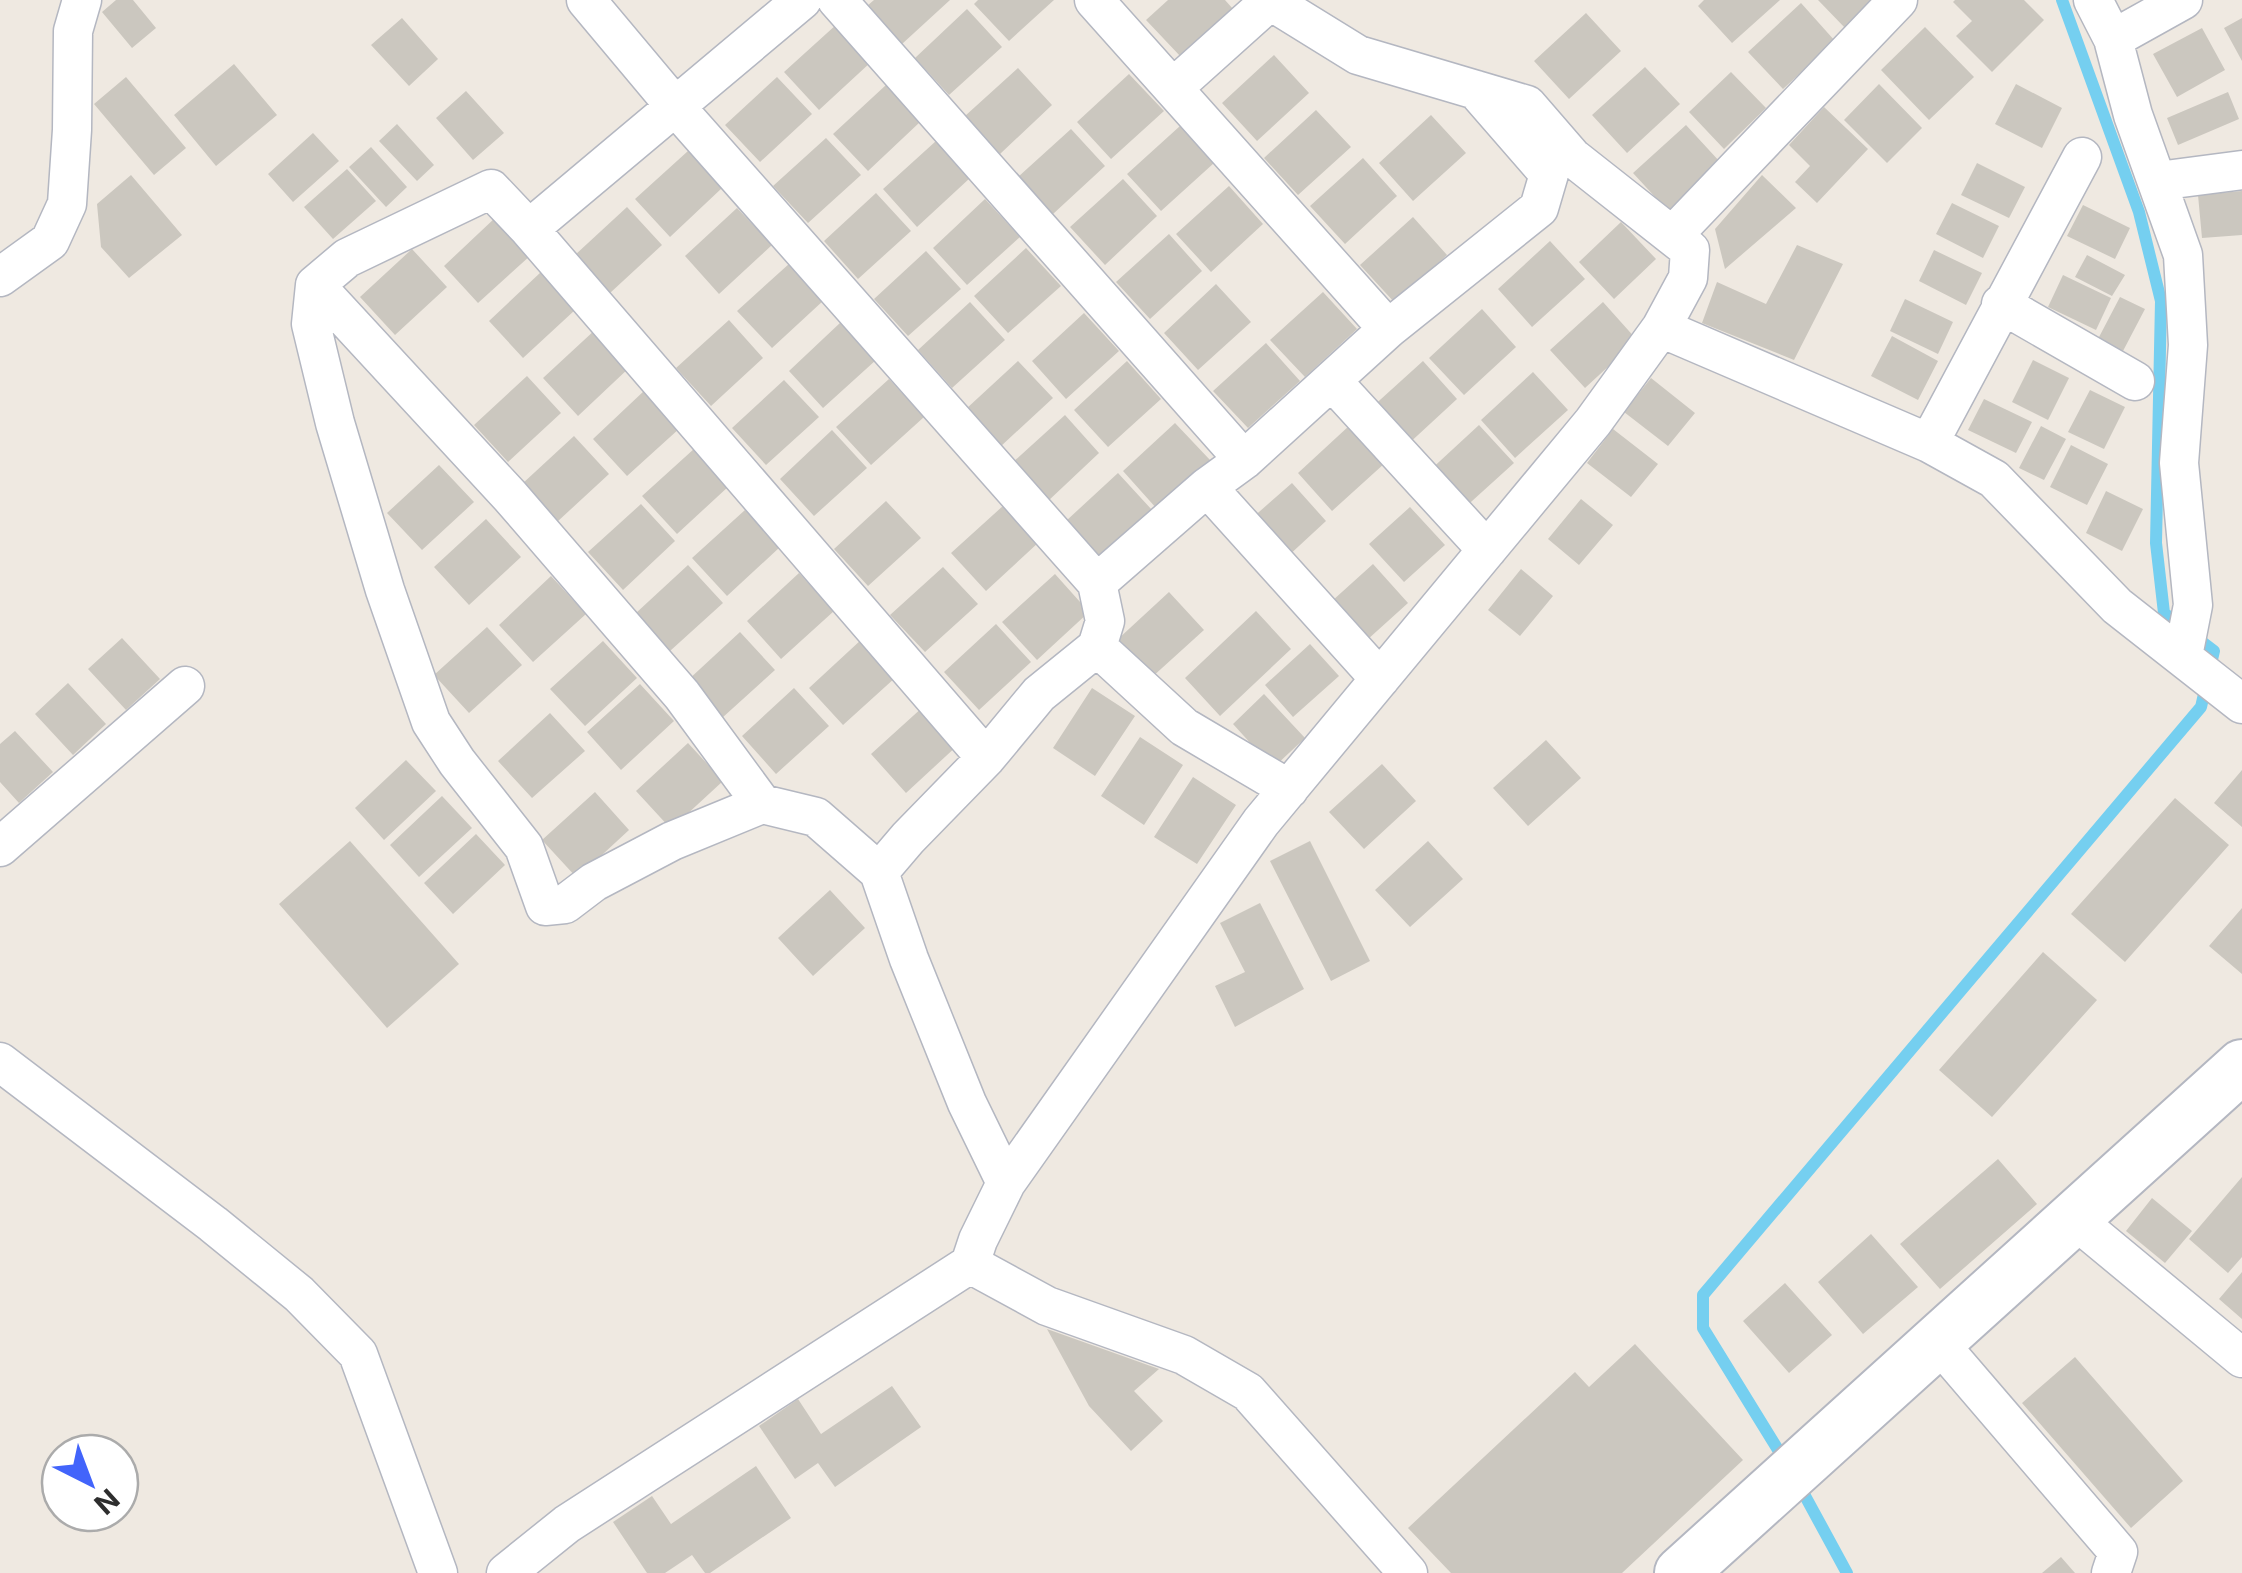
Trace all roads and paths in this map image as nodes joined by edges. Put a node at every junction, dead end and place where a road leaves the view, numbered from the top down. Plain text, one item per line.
1 (82, 0) edge
2 (586, 0) edge
3 (802, 0) edge
4 (837, 0) edge
5 (1094, 0) edge
6 (1269, 0) edge
7 (1898, 0) edge
8 (2093, 0) edge
9 (2184, 0) edge
10 (2113, 39) junction
11 (1173, 88) junction
12 (1474, 88) junction
13 (674, 105) junction
14 (2082, 157) dead end
15 (2242, 170) edge
16 (2158, 181) junction
17 (528, 228) junction
18 (1673, 235) junction
19 (0, 277) edge
20 (315, 286) junction
21 (2001, 304) junction
22 (1661, 328) junction
23 (1388, 329) junction
24 (1332, 381) junction
25 (2135, 382) dead end
26 (1930, 442) junction
27 (1244, 460) junction
28 (1207, 487) junction
29 (1487, 550) junction
30 (1096, 584) junction
31 (1097, 646) junction
32 (2183, 656) junction
33 (1380, 679) junction
34 (185, 686) dead end
35 (2242, 704) edge
36 (986, 758) junction
37 (1289, 789) junction
38 (762, 804) junction
39 (0, 848) edge
40 (879, 872) junction
41 (0, 1062) edge
42 (2233, 1088) edge
43 (1006, 1183) junction
44 (2073, 1218) junction
45 (970, 1264) junction
46 (1937, 1340) junction
47 (2242, 1358) edge
48 (438, 1573) edge
49 (506, 1573) edge
50 (1408, 1573) edge
51 (1680, 1573) edge
52 (2111, 1573) edge

1 - 19 street
2 - 13 street
3 - 13 street
4 - 27 street
5 - 11 street
6 - 11 street
6 - 12 street
7 - 18 street
8 - 10 street
9 - 10 street
10 - 16 street
11 - 23 street
12 - 18 street
12 - 23 street
13 - 17 street
13 - 30 street
14 - 21 street
15 - 16 street
16 - 32 street
17 - 20 street
17 - 36 street
18 - 22 street
20 - 38 street
20 - 38 street
21 - 25 street
21 - 26 street
22 - 26 street
22 - 29 street
23 - 24 street
24 - 27 street
24 - 29 street
26 - 32 street
27 - 28 street
28 - 30 street
28 - 33 street
29 - 33 street
30 - 31 street
31 - 36 street
31 - 37 street
32 - 35 street
33 - 37 street
34 - 39 street
36 - 40 street
37 - 43 street
38 - 40 street
40 - 43 street
41 - 48 street
42 - 44 street
43 - 45 street
44 - 46 street
44 - 47 street
45 - 49 street
45 - 50 street
46 - 51 street
46 - 52 street

